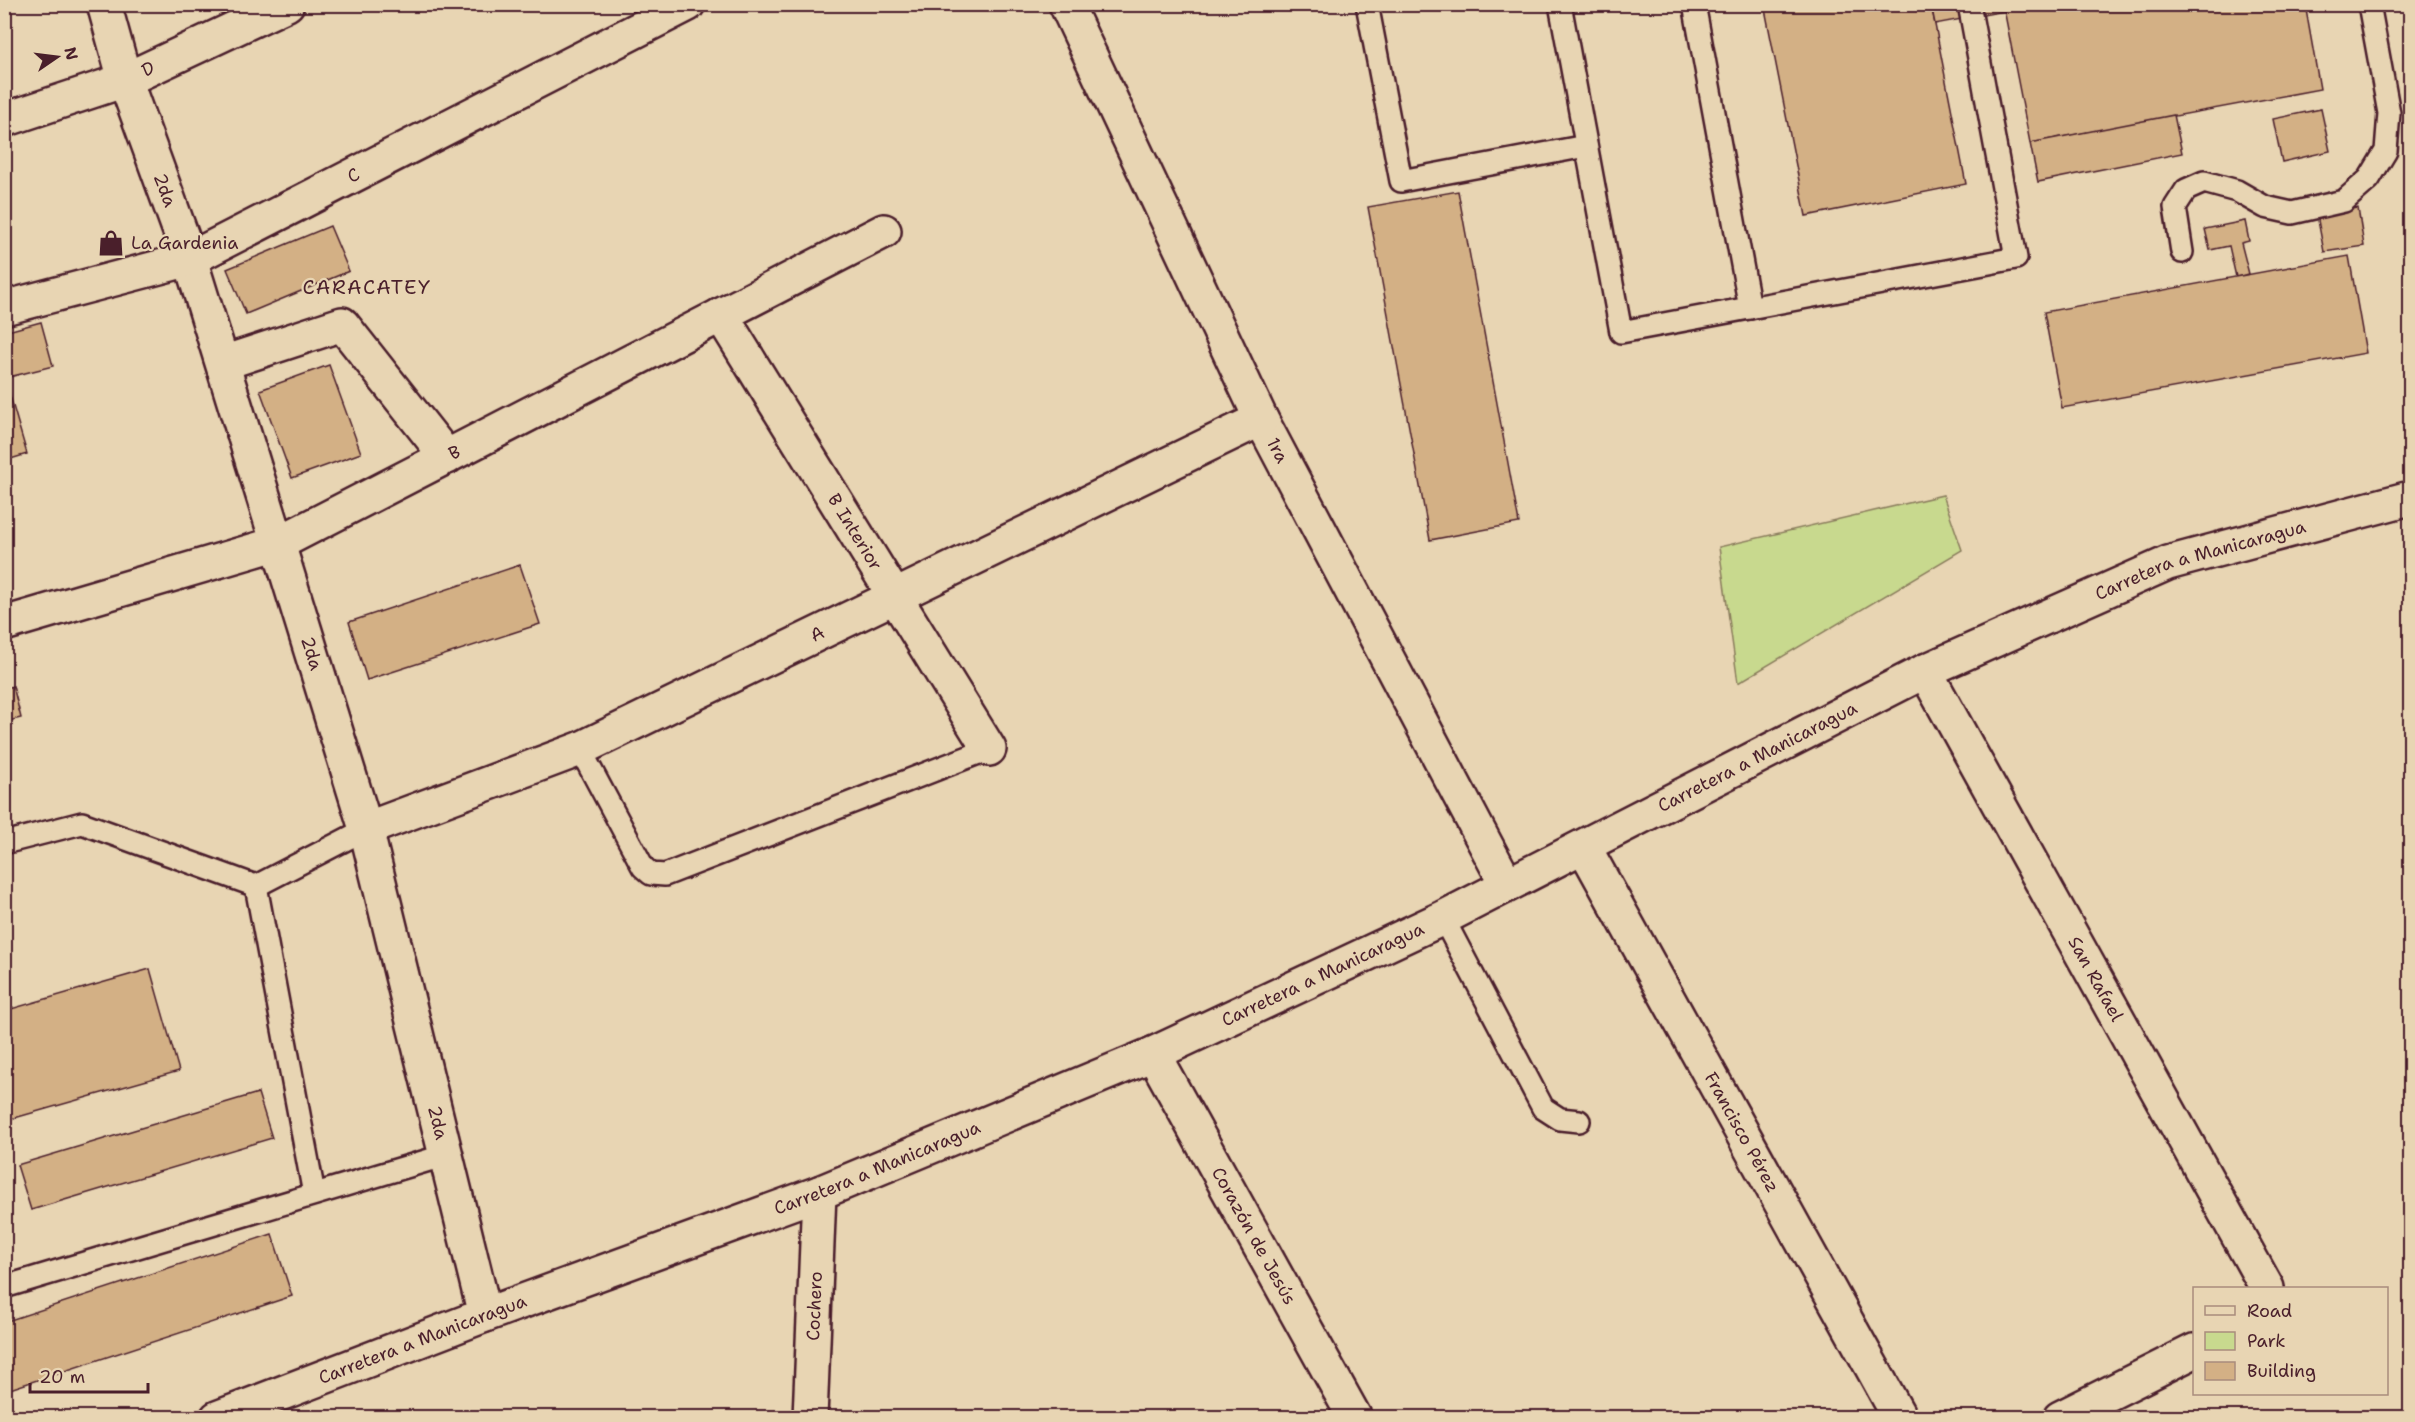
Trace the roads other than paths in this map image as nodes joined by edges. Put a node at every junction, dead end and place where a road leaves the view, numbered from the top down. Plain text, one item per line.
1 (104, 4) edge
2 (286, 4) edge
3 (688, 4) edge
4 (1066, 4) edge
5 (1367, 4) edge
6 (1560, 4) edge
7 (1694, 4) edge
8 (1969, 4) edge
9 (2369, 4) edge
10 (125, 80) junction
11 (4, 120) edge
12 (1586, 146) junction
13 (884, 231) dead end
14 (2182, 252) dead end
15 (190, 259) junction
16 (4, 308) edge
17 (1750, 308) junction
18 (721, 315) junction
19 (223, 363) junction
20 (1261, 419) junction
21 (447, 457) junction
22 (2410, 498) edge
23 (279, 543) junction
24 (895, 597) junction
25 (4, 624) edge
26 (1925, 671) junction
27 (580, 749) junction
28 (989, 749) joint
29 (366, 829) junction
30 (4, 843) edge
31 (1584, 847) junction
32 (1507, 885) junction
33 (256, 886) junction
34 (1443, 918) junction
35 (1153, 1054) junction
36 (1579, 1121) dead end
37 (446, 1155) junction
38 (819, 1193) junction
39 (314, 1194) junction
40 (4, 1287) edge
41 (2266, 1287) edge
42 (485, 1315) junction
43 (2193, 1352) edge
44 (217, 1418) edge
45 (810, 1418) edge
46 (1355, 1418) edge
47 (1900, 1418) edge
48 (2060, 1418) edge

1 - 10 street, 2da
2 - 10 street, D
3 - 15 street, C
4 - 20 street, 1ra
5 - 12 lane
6 - 12 lane
7 - 17 lane
8 - 17 lane
9 - 14 lane
10 - 11 street, D
10 - 15 street, 2da
12 - 17 lane
13 - 18 street, B
15 - 16 street, C
15 - 19 street, 2da
18 - 21 street, B
18 - 24 street, B Interior
19 - 21 street
19 - 23 street, 2da
20 - 24 street, A
20 - 32 street, 1ra
21 - 23 street, B
22 - 26 street, Carretera a Manicaragua
23 - 25 street, B
23 - 29 street, 2da
24 - 27 street, A
24 - 28 street, B Interior
26 - 31 street, Carretera a Manicaragua
26 - 41 street, San Rafael
27 - 28 lane
27 - 29 street, A
29 - 33 lane
29 - 37 street, 2da
30 - 33 lane
31 - 32 street, Carretera a Manicaragua
31 - 47 street, Francisco Pérez
32 - 34 street, Carretera a Manicaragua
33 - 39 lane
34 - 35 street, Carretera a Manicaragua
34 - 36 lane
35 - 38 street, Carretera a Manicaragua
35 - 46 street, Corazón de Jesús
37 - 39 lane
37 - 42 street, 2da
38 - 42 street, Carretera a Manicaragua
38 - 45 street, Cochero
39 - 40 lane
42 - 44 street, Carretera a Manicaragua
43 - 48 street

